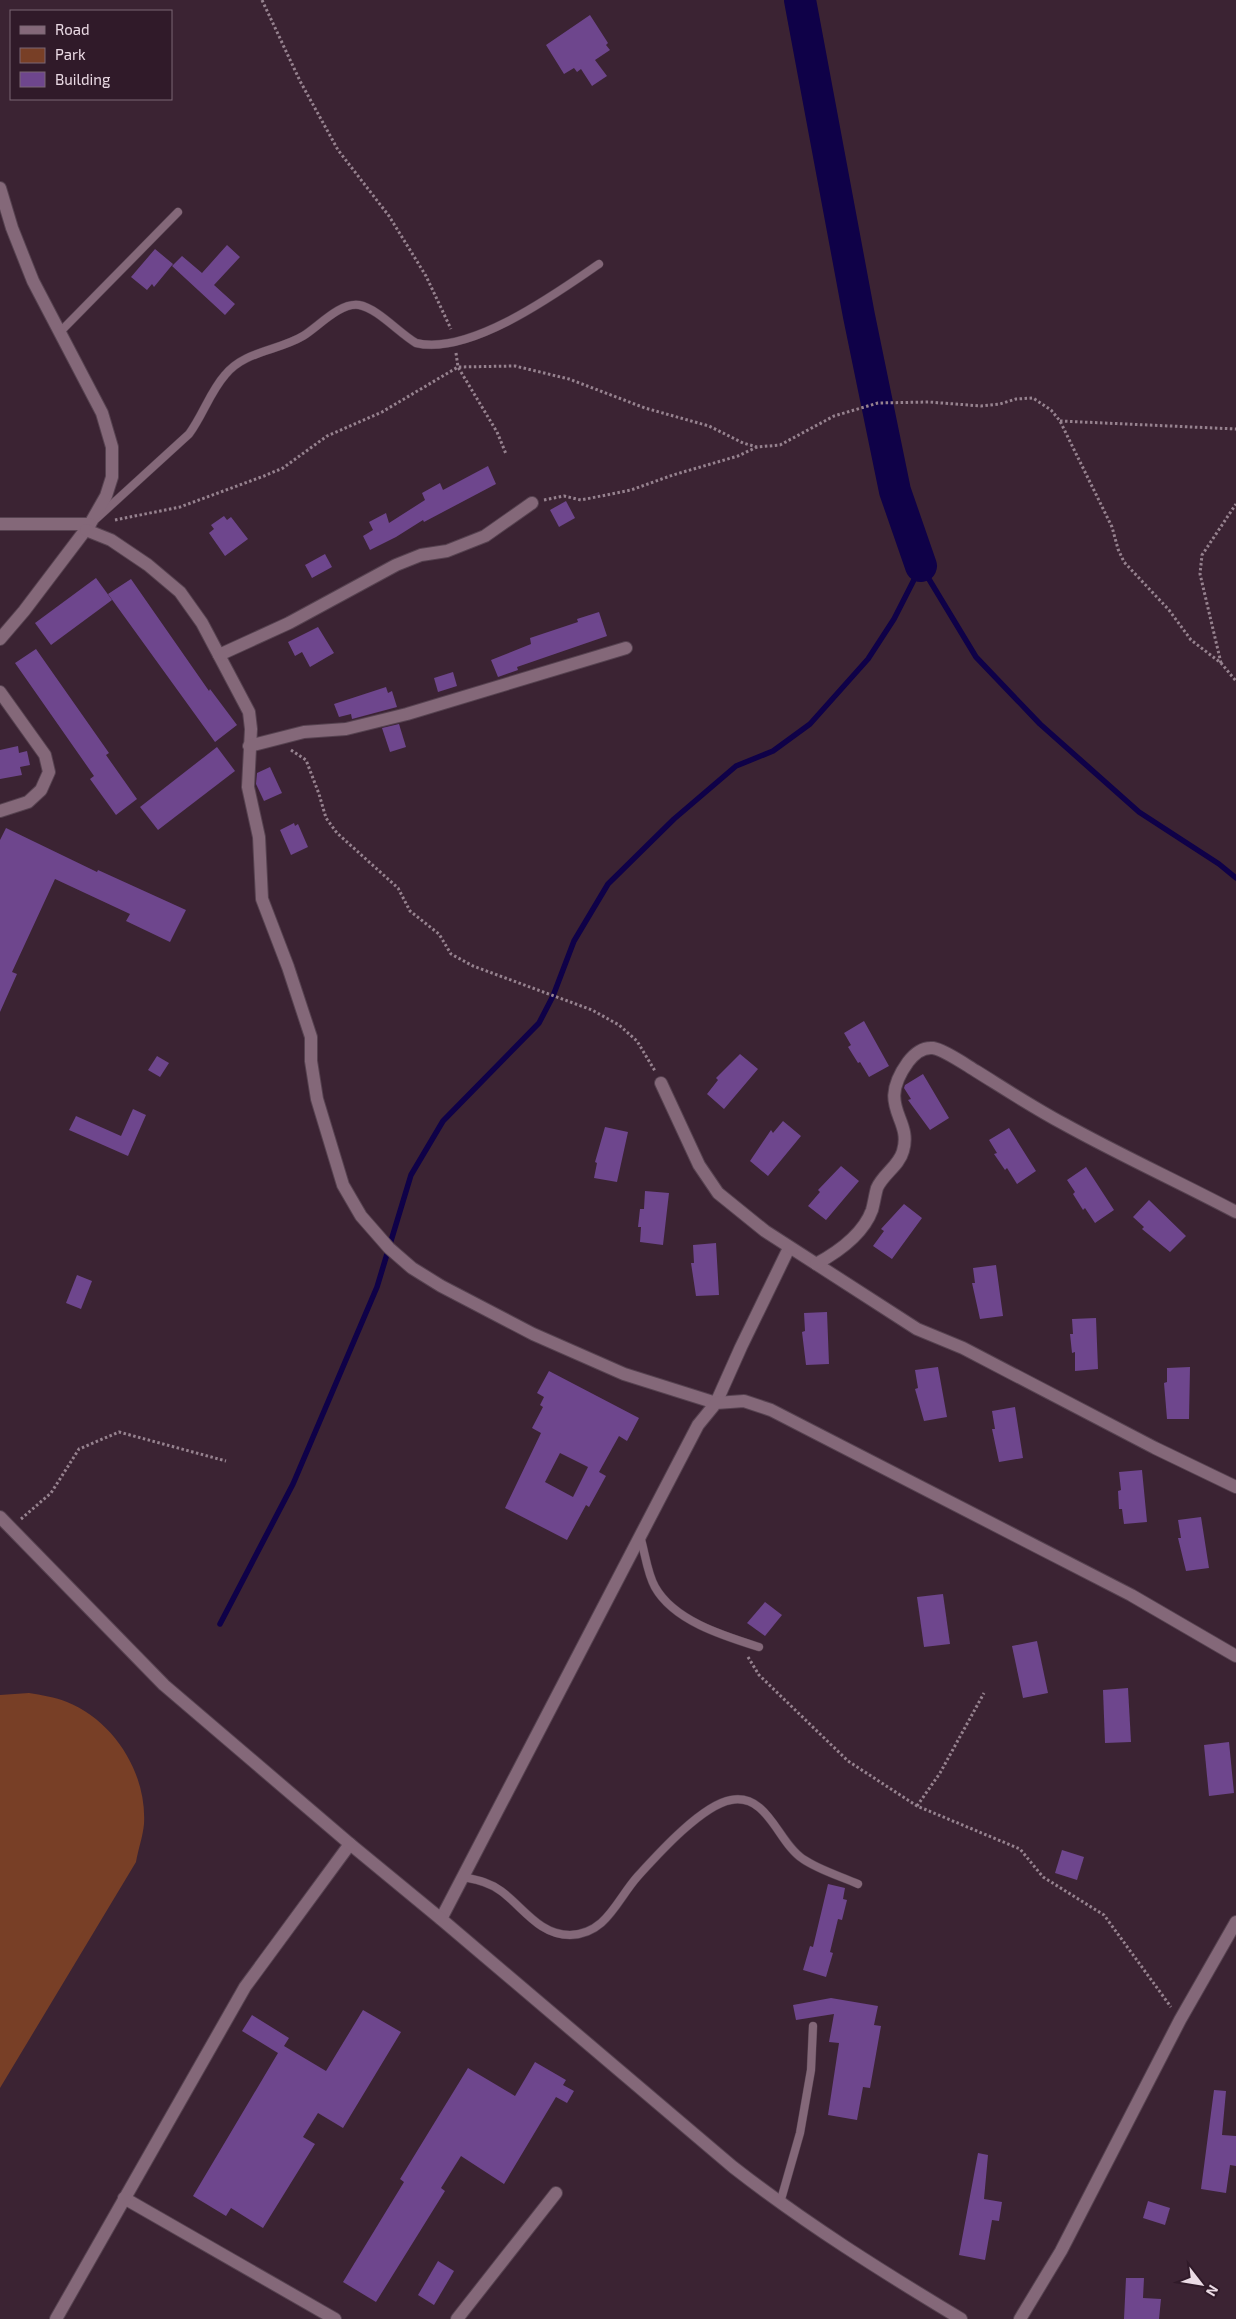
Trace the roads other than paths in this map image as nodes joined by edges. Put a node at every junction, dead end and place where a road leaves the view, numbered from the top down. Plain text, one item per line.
1 (0, 188) edge
2 (178, 212) dead end
3 (599, 264) dead end
4 (59, 333) junction
5 (532, 503) road end
6 (0, 524) edge
7 (88, 527) junction
8 (0, 639) edge
9 (626, 648) dead end
10 (219, 655) junction
11 (0, 692) edge
12 (249, 746) junction
13 (0, 810) edge
14 (660, 1083) road end
15 (1236, 1212) edge
16 (789, 1248) junction
17 (816, 1264) junction
18 (716, 1403) junction
19 (1236, 1487) edge
20 (0, 1516) edge
21 (640, 1536) junction
22 (760, 1647) dead end
23 (1236, 1656) edge
24 (350, 1844) junction
25 (463, 1877) junction
26 (858, 1884) dead end
27 (441, 1919) junction
28 (1236, 1922) edge
29 (812, 2026) dead end
30 (556, 2193) dead end
31 (124, 2198) junction
32 (780, 2204) junction
33 (56, 2319) edge
34 (335, 2319) edge
35 (457, 2319) edge
36 (961, 2319) edge
37 (1020, 2319) edge

1 - 4 street
2 - 4 lane
3 - 7 lane
4 - 7 street
5 - 10 street
6 - 7 street
7 - 8 street
7 - 10 street
9 - 12 street
10 - 12 street
11 - 13 street
12 - 18 street
14 - 16 street
15 - 17 street
16 - 17 street
16 - 18 street
17 - 19 street
18 - 21 street
18 - 23 street
20 - 24 street
21 - 22 lane
21 - 25 street
24 - 27 street
24 - 31 street
25 - 26 lane
25 - 27 street
27 - 32 street
28 - 37 street
29 - 32 lane
30 - 35 street
31 - 33 street
31 - 34 street
32 - 36 street

